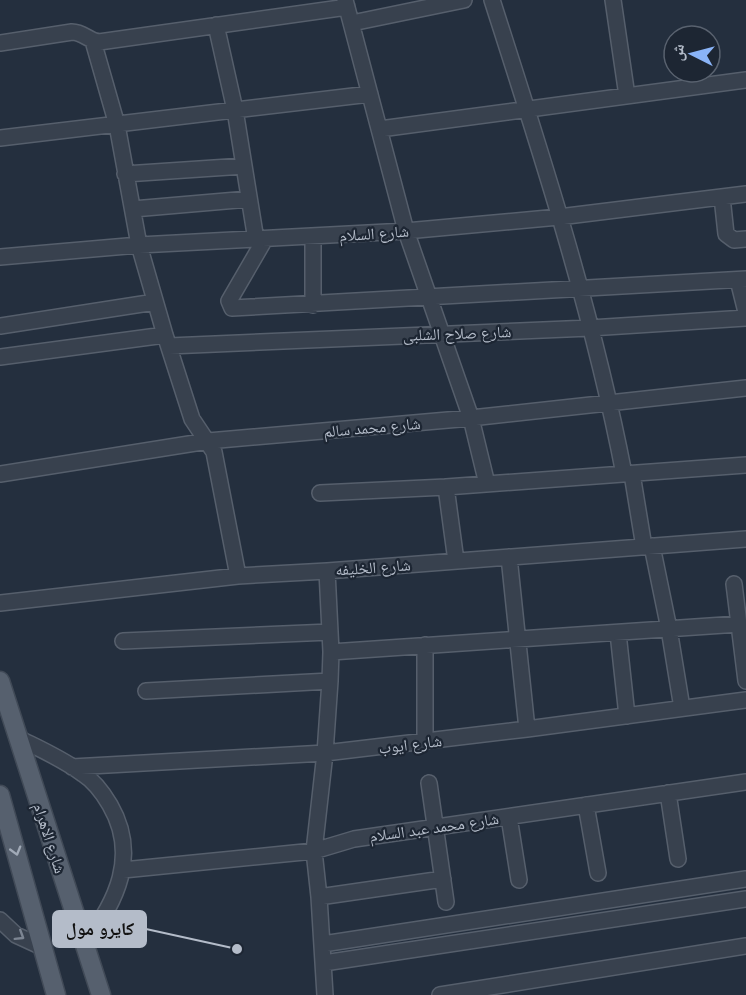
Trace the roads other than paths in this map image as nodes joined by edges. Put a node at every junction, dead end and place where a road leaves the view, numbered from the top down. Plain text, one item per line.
1 (464, 0) edge
2 (492, 0) edge
3 (613, 0) edge
4 (348, 10) edge
5 (216, 25) junction
6 (93, 41) junction
7 (0, 43) edge
8 (746, 80) edge
9 (370, 94) junction
10 (627, 96) junction
11 (527, 109) junction
12 (235, 110) junction
13 (117, 125) junction
14 (380, 129) junction
15 (0, 138) edge
16 (244, 166) junction
17 (125, 174) junction
18 (746, 194) edge
19 (722, 197) junction
20 (249, 199) junction
21 (133, 209) junction
22 (559, 217) junction
23 (406, 231) junction
24 (313, 237) junction
25 (746, 239) edge
26 (260, 240) junction
27 (139, 245) junction
28 (0, 257) edge
29 (742, 280) edge
30 (580, 289) junction
31 (428, 296) junction
32 (155, 302) junction
33 (313, 305) junction
34 (746, 312) edge
35 (746, 318) edge
36 (0, 326) edge
37 (590, 328) junction
38 (441, 333) junction
39 (167, 341) junction
40 (0, 357) edge
41 (746, 388) edge
42 (610, 403) junction
43 (471, 418) junction
44 (208, 441) junction
45 (746, 465) edge
46 (0, 474) edge
47 (628, 474) junction
48 (488, 484) junction
49 (446, 487) junction
50 (320, 493) dead end
51 (746, 539) edge
52 (648, 546) junction
53 (509, 557) junction
54 (456, 561) junction
55 (327, 571) junction
56 (238, 576) junction
57 (734, 584) dead end
58 (0, 603) edge
59 (739, 624) junction
60 (669, 629) junction
61 (330, 632) junction
62 (618, 633) junction
63 (518, 639) junction
64 (123, 641) dead end
65 (425, 645) junction
66 (331, 652) junction
67 (745, 660) edge
68 (0, 681) edge
69 (330, 681) junction
70 (746, 681) edge
71 (146, 691) dead end
72 (746, 700) edge
73 (682, 708) junction
74 (627, 716) junction
75 (527, 729) junction
76 (18, 738) junction
77 (425, 742) junction
78 (325, 753) junction
79 (72, 767) junction
80 (746, 782) edge
81 (429, 783) dead end
82 (668, 793) junction
83 (1, 802) edge
84 (586, 806) junction
85 (509, 817) junction
86 (435, 827) junction
87 (314, 851) junction
88 (678, 859) dead end
89 (123, 870) junction
90 (598, 873) dead end
91 (443, 879) junction
92 (746, 879) edge
93 (519, 880) dead end
94 (319, 897) junction
95 (746, 898) edge
96 (446, 902) dead end
97 (0, 920) edge
98 (84, 944) junction
99 (323, 944) junction
100 (746, 946) edge
101 (42, 947) junction
102 (324, 963) junction
103 (56, 995) edge
104 (101, 995) edge
105 (326, 995) edge
106 (441, 995) edge

1 - 4 street
2 - 11 street
3 - 10 street
4 - 5 street
4 - 9 street
5 - 6 street
5 - 12 street
6 - 7 street
6 - 13 street
8 - 10 street
9 - 12 street
9 - 14 street
10 - 11 street
11 - 14 street
11 - 22 street
12 - 13 street
12 - 16 street
13 - 15 street
13 - 17 street
14 - 23 street
16 - 17 street
16 - 20 street
17 - 21 street
18 - 19 street, شارع السلام
19 - 22 street, شارع السلام
19 - 25 street
20 - 21 street
20 - 26 street
21 - 27 street
22 - 23 street, شارع السلام
22 - 30 street
23 - 24 street, شارع السلام
23 - 31 street
24 - 26 street, شارع السلام
24 - 33 street
26 - 27 street, شارع السلام
26 - 33 street
27 - 28 street, شارع السلام
27 - 32 street
29 - 30 street
29 - 34 street
30 - 31 street
30 - 37 street
31 - 33 street
31 - 38 street
32 - 36 street
32 - 39 street
35 - 37 street, شارع صلاح الشلبى
37 - 38 street, شارع صلاح الشلبى
37 - 42 street
38 - 39 street, شارع صلاح الشلبى
38 - 43 street
39 - 40 street, شارع صلاح الشلبى
39 - 44 street
41 - 42 street, شارع محمد سالم
42 - 43 street, شارع محمد سالم
42 - 47 street
43 - 44 street, شارع محمد سالم
43 - 48 street
44 - 46 street, شارع محمد سالم
44 - 56 street
45 - 47 street
47 - 48 street
47 - 52 street
48 - 49 street
49 - 50 street
49 - 54 street
51 - 52 street, شارع الخليفه
52 - 53 street, شارع الخليفه
52 - 60 street
53 - 54 street, شارع الخليفه
53 - 63 street
54 - 55 street, شارع الخليفه
55 - 56 street, شارع الخليفه
55 - 61 street
56 - 58 street, شارع الخليفه
57 - 59 street
59 - 60 street
59 - 67 street
60 - 62 street
60 - 73 street
61 - 64 street
61 - 66 street
62 - 63 street
62 - 74 street
63 - 65 street
63 - 75 street
65 - 66 street
65 - 77 street
66 - 69 street
67 - 70 street
68 - 76 main road, شارع الاهرام
69 - 71 street
69 - 78 street
72 - 73 street, شارع ايوب
73 - 74 street, شارع ايوب
74 - 75 street, شارع ايوب
75 - 77 street, شارع ايوب
76 - 79 street
76 - 98 main road, شارع الاهرام
77 - 78 street, شارع ايوب
78 - 79 street, شارع ايوب
78 - 87 street
79 - 89 street
80 - 82 street, شارع محمد عبد السلام
81 - 86 street
82 - 84 street, شارع محمد عبد السلام
82 - 88 street
83 -> 101 main road
84 - 85 street, شارع محمد عبد السلام
84 - 90 street
85 - 86 street, شارع محمد عبد السلام
85 - 93 street
86 - 87 street, شارع محمد عبد السلام
86 - 91 street
87 - 89 street, شارع محمد عبد السلام
87 - 94 street
89 - 98 street
91 - 94 street
91 - 96 street
92 - 99 street
94 - 99 street
95 - 102 street
97 -> 101 street
98 - 104 main road, شارع الاهرام
99 - 102 street
100 - 106 street
101 - 103 main road
102 - 105 street

